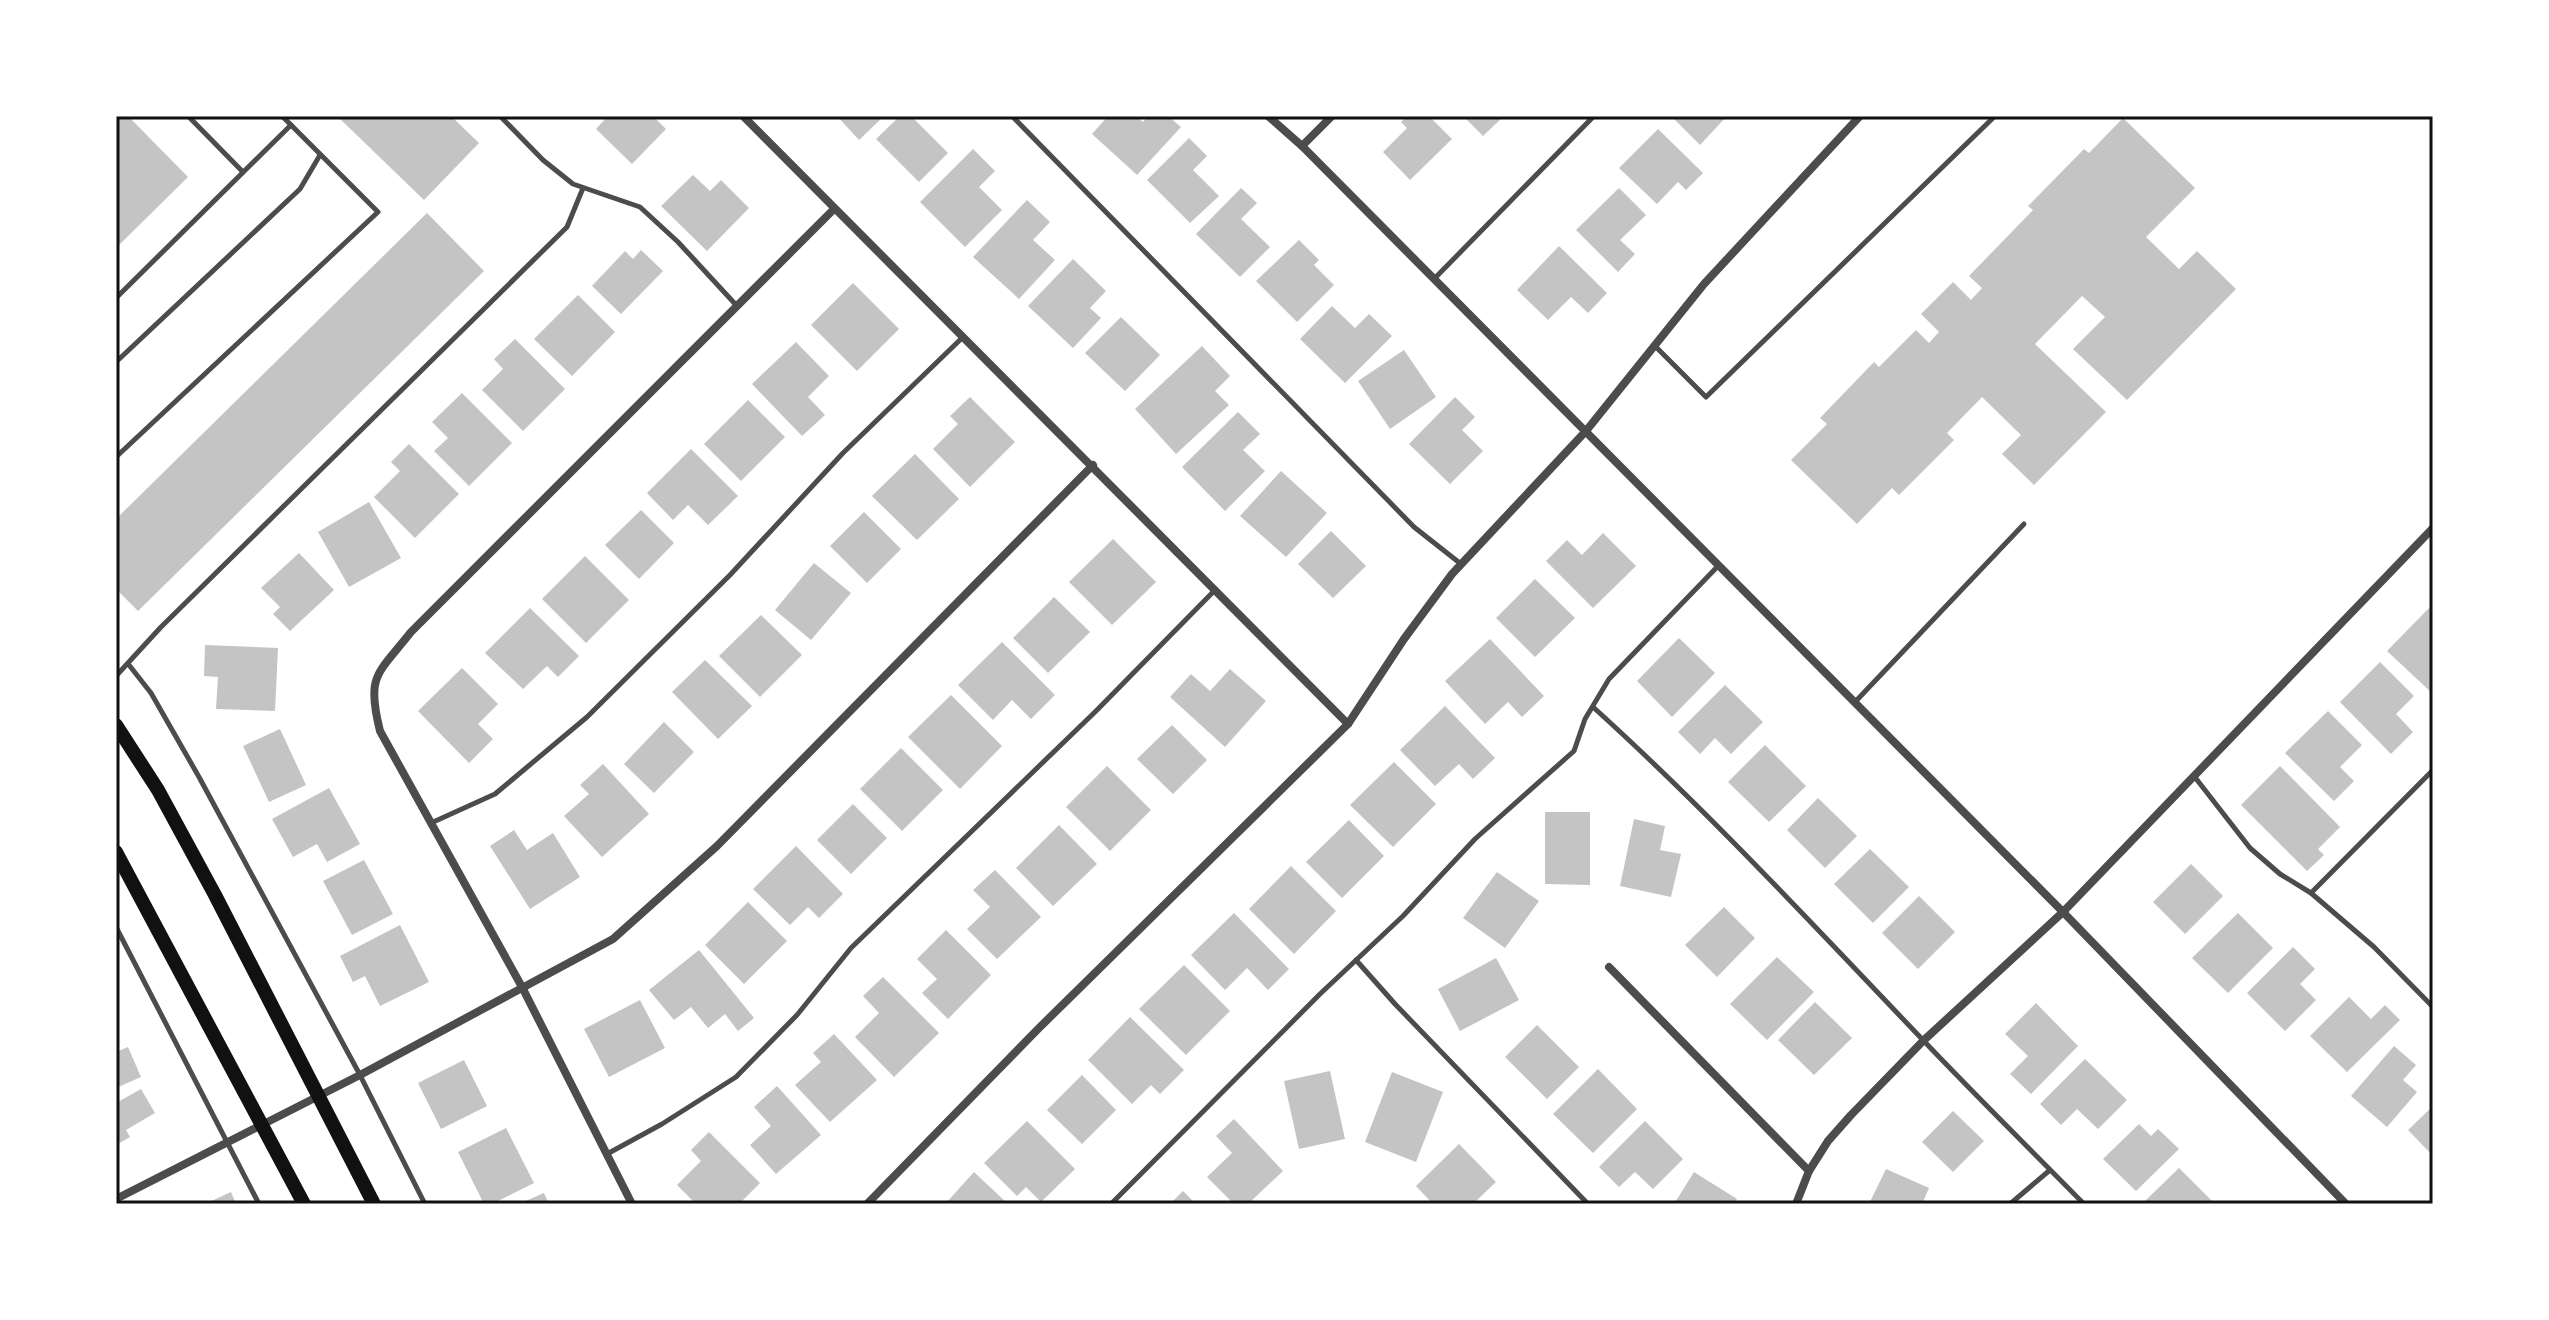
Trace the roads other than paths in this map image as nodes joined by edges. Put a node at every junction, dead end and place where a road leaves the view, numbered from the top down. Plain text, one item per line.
1 (188, 116) edge
2 (282, 116) edge
3 (500, 116) edge
4 (743, 116) edge
5 (1012, 116) edge
6 (1268, 116) edge
7 (1332, 116) edge
8 (1594, 116) edge
9 (1860, 116) edge
10 (1995, 116) edge
11 (291, 125) junction
12 (1302, 146) junction
13 (320, 155) junction
14 (243, 173) junction
15 (583, 188) junction
16 (833, 210) junction
17 (1434, 279) junction
18 (116, 298) edge
19 (737, 306) junction
20 (963, 337) junction
21 (1654, 345) junction
22 (116, 362) edge
23 (1586, 431) junction
24 (116, 457) edge
25 (1093, 465) junction
26 (2024, 524) dead end
27 (2433, 528) edge
28 (1461, 564) junction
29 (1719, 565) junction
30 (1216, 590) junction
31 (129, 665) junction
32 (116, 676) edge
33 (1855, 702) junction
34 (1593, 707) junction
35 (1348, 724) junction
36 (116, 725) edge
37 (2433, 770) edge
38 (2194, 776) junction
39 (431, 823) junction
40 (116, 852) edge
41 (2311, 893) junction
42 (2063, 912) junction
43 (116, 927) edge
44 (1356, 960) junction
45 (1609, 967) dead end
46 (522, 987) junction
47 (2433, 1007) edge
48 (1923, 1041) junction
49 (360, 1075) junction
50 (317, 1097) junction
51 (263, 1124) junction
52 (227, 1142) junction
53 (606, 1154) junction
54 (2050, 1170) junction
55 (1809, 1171) junction
56 (116, 1199) edge
57 (259, 1204) edge
58 (304, 1204) edge
59 (374, 1204) edge
60 (425, 1204) edge
61 (632, 1204) edge
62 (867, 1204) edge
63 (1111, 1204) edge
64 (1588, 1204) edge
65 (1796, 1204) edge
66 (2010, 1204) edge
67 (2084, 1204) edge
68 (2346, 1204) edge

1 - 14 lane
2 - 11 lane
3 - 15 lane
4 - 16 street
5 - 28 lane
6 - 12 street
7 - 12 street
8 - 17 lane
9 - 21 street
10 - 21 lane
11 - 13 lane
11 - 14 lane
12 - 17 street
13 - 22 lane
13 - 24 lane
14 - 18 lane
15 - 19 lane
15 - 31 lane
16 - 19 street
16 - 20 street
17 - 23 street
19 - 39 street
20 - 25 street
20 - 39 lane
21 - 23 street
23 - 28 street
23 - 29 street
25 - 30 street
25 - 46 street
26 - 33 lane
27 - 38 street
28 - 35 street
29 - 33 street
29 - 34 lane
30 - 35 street
30 - 53 lane
31 - 32 lane
31 - 49 lane
33 - 42 street
34 - 44 lane
34 - 48 lane
35 - 62 street
36 - 50 main road
37 - 41 lane
38 - 41 lane
38 - 42 street
39 - 46 street
40 - 51 main road
41 - 47 lane
42 - 48 street
42 - 68 street
43 - 52 lane
44 - 63 lane
44 - 64 lane
45 - 55 street
46 - 49 street
46 - 53 street
48 - 54 lane
48 - 55 street
49 - 50 street
49 - 60 lane
50 - 51 street
50 - 59 main road
51 - 52 street
51 - 58 main road
52 - 56 street
52 - 57 lane
53 - 61 street
54 - 66 lane
54 - 67 lane
55 - 65 street

